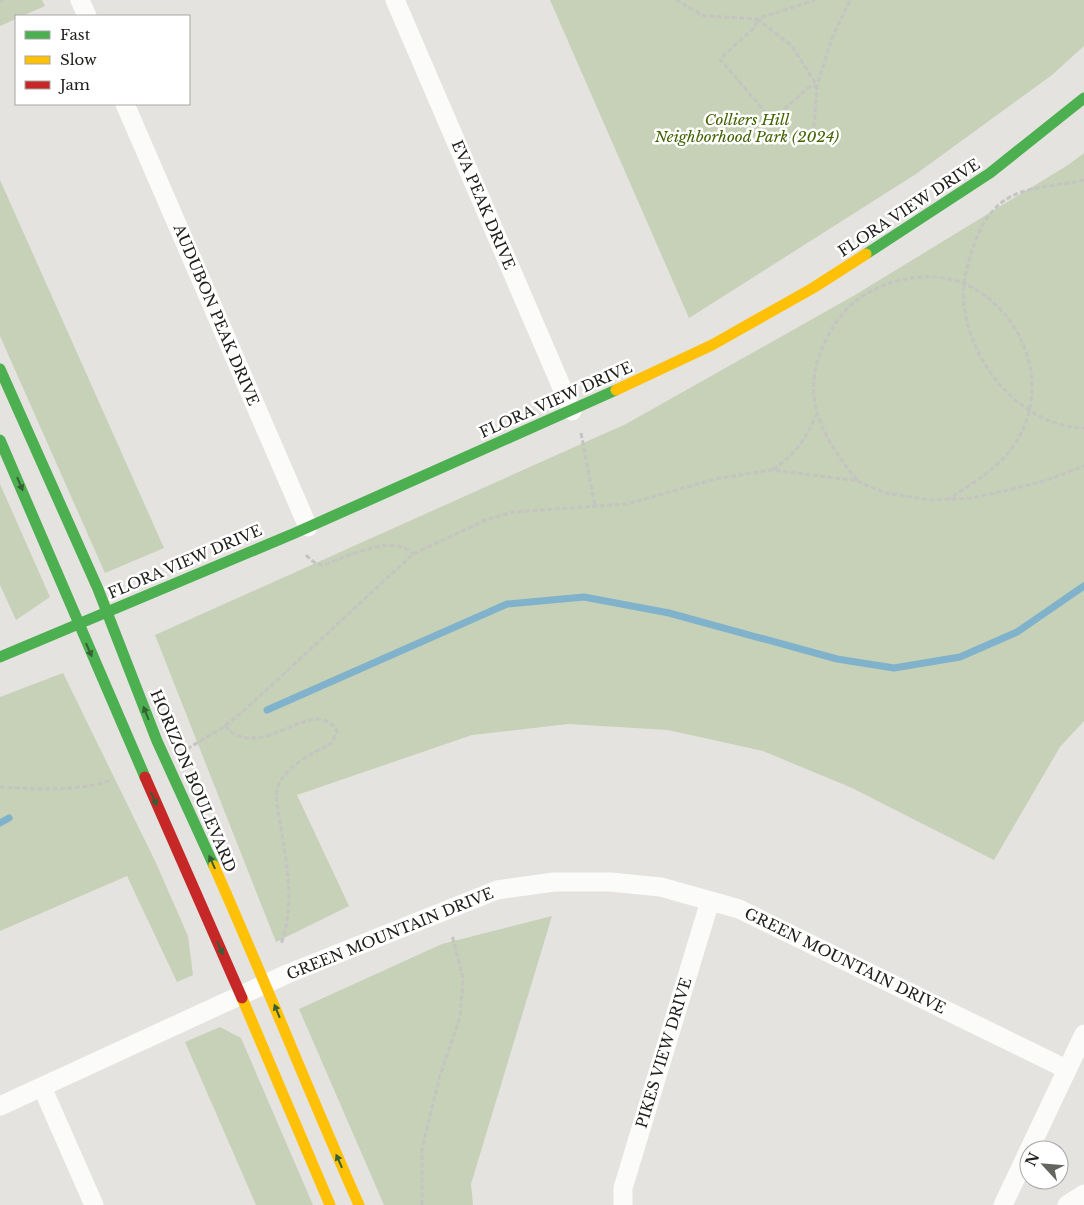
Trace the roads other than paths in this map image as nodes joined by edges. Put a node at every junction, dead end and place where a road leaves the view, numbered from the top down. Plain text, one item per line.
1 (80, 0) edge
2 (394, 0) edge
3 (87, 15) edge
4 (1084, 98) edge
5 (125, 105) edge
6 (0, 369) edge
7 (572, 411) junction
8 (0, 440) edge
9 (301, 530) junction
10 (107, 611) junction
11 (77, 624) junction
12 (0, 657) edge
13 (710, 901) junction
14 (266, 984) junction
15 (242, 995) junction
16 (1084, 1034) edge
17 (1066, 1069) junction
18 (42, 1087) junction
19 (0, 1106) edge
20 (1084, 1194) edge
21 (94, 1205) edge
22 (330, 1205) edge
23 (360, 1205) edge
24 (624, 1205) edge
25 (1002, 1205) edge
26 (1067, 1205) edge

1 - 3 street
2 - 7 street, EVA PEAK DRIVE
4 - 7 street, FLORA VIEW DRIVE
5 - 9 street, AUDUBON PEAK DRIVE
6 - 10 street, HORIZON BOULEVARD
7 - 9 street, FLORA VIEW DRIVE
8 -> 11 street
9 - 10 street, FLORA VIEW DRIVE
10 - 11 street, FLORA VIEW DRIVE
14 -> 10 street, HORIZON BOULEVARD
11 - 12 street, FLORA VIEW DRIVE
11 -> 15 street
13 - 14 street, GREEN MOUNTAIN DRIVE
13 - 17 street, GREEN MOUNTAIN DRIVE
13 - 24 street, PIKES VIEW DRIVE
14 - 15 street, GREEN MOUNTAIN DRIVE
23 -> 14 street, HORIZON BOULEVARD
15 - 18 street, GREEN MOUNTAIN DRIVE
15 - 22 street
16 - 17 street
17 - 25 street
18 - 19 street, GREEN MOUNTAIN DRIVE
18 - 21 street
20 - 26 street

